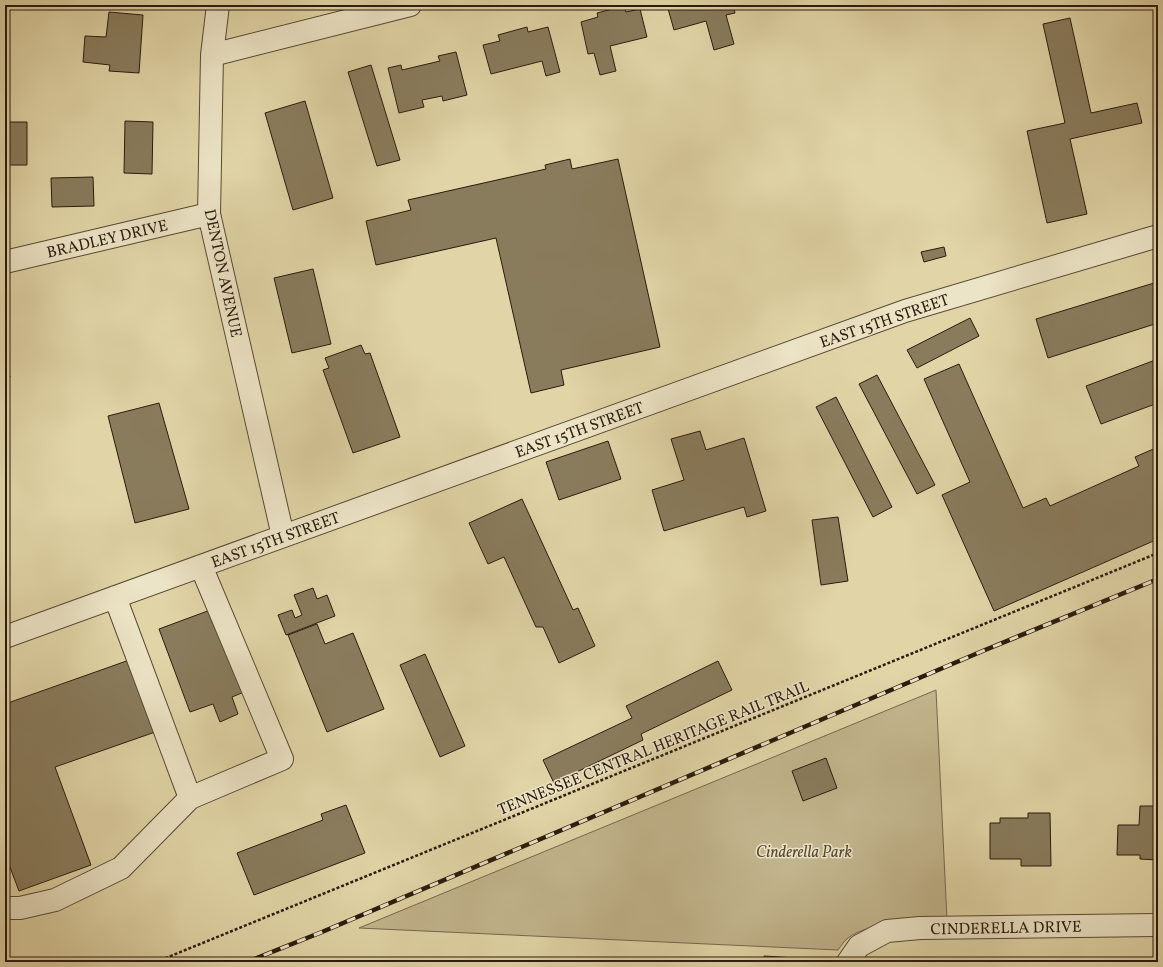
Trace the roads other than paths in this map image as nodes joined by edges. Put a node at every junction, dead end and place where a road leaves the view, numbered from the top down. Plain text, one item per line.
1 (218, 5) edge
2 (410, 5) edge
3 (212, 55) junction
4 (209, 214) junction
5 (1158, 236) edge
6 (5, 262) edge
7 (284, 536) junction
8 (201, 566) junction
9 (115, 597) junction
10 (5, 637) edge
11 (190, 798) junction
12 (5, 908) edge
13 (1158, 925) edge
14 (854, 954) edge

1 - 3 street, DENTON AVENUE
2 - 3 street
3 - 4 street, DENTON AVENUE
4 - 6 street, BRADLEY DRIVE
4 - 7 street, DENTON AVENUE
5 - 7 street, EAST 15TH STREET
7 - 8 street, EAST 15TH STREET
8 - 9 street, EAST 15TH STREET
8 - 11 street
9 - 10 street, EAST 15TH STREET
9 - 11 street
11 - 12 street
13 - 14 street, CINDERELLA DRIVE

